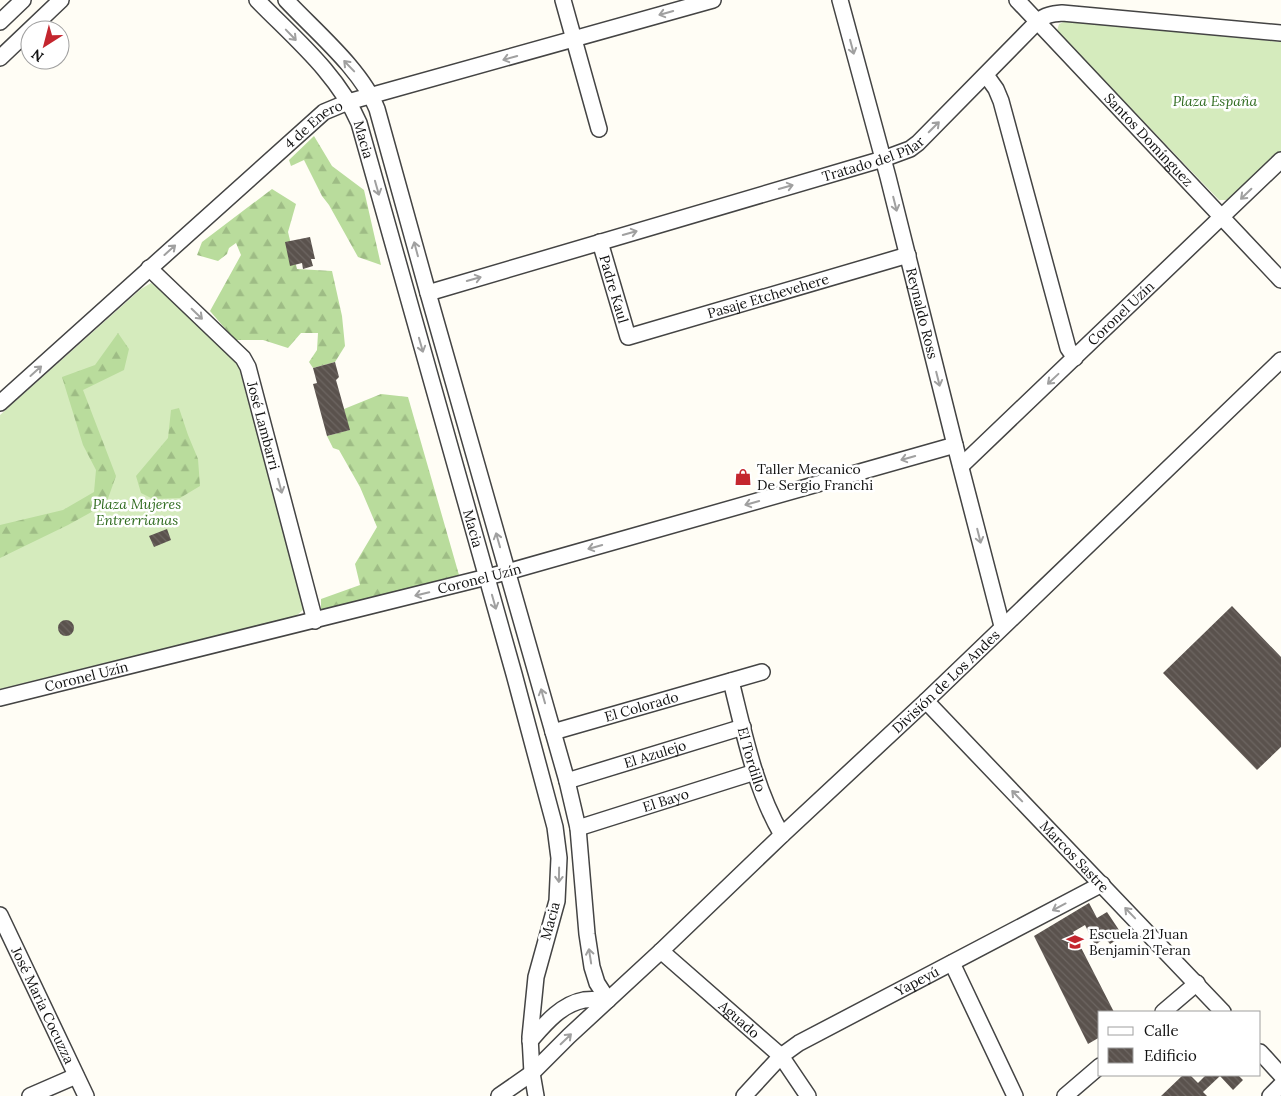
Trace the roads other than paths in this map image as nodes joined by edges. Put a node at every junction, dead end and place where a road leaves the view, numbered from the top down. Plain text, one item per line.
1 (23, 0) edge
2 (61, 0) edge
3 (257, 0) edge
4 (286, 0) edge
5 (563, 0) edge
6 (713, 0) edge
7 (840, 0) edge
8 (1017, 0) edge
9 (1038, 21) junction
10 (0, 22) edge
11 (1281, 33) edge
12 (573, 40) junction
13 (0, 58) edge
14 (986, 75) junction
15 (372, 95) junction
16 (348, 102) junction
17 (599, 129) dead end
18 (883, 159) junction
19 (1281, 160) edge
20 (1222, 217) junction
21 (600, 242) junction
22 (908, 255) junction
23 (149, 268) junction
24 (1281, 280) edge
25 (428, 293) junction
26 (628, 337) joint
27 (1075, 358) junction
28 (1281, 360) edge
29 (0, 404) edge
30 (955, 445) junction
31 (961, 466) junction
32 (507, 572) junction
33 (487, 577) junction
34 (315, 621) junction
35 (1002, 626) junction
36 (762, 672) dead end
37 (731, 681) junction
38 (0, 698) edge
39 (926, 701) junction
40 (742, 727) junction
41 (553, 732) junction
42 (755, 772) junction
43 (567, 781) junction
44 (578, 828) junction
45 (782, 835) junction
46 (1102, 884) junction
47 (0, 915) edge
48 (661, 951) junction
49 (952, 963) junction
50 (1197, 983) junction
51 (608, 1000) junction
52 (1164, 1011) edge
53 (1222, 1011) edge
54 (530, 1041) junction
55 (1261, 1053) edge
56 (781, 1056) junction
57 (1098, 1068) edge
58 (532, 1073) junction
59 (1281, 1075) edge
60 (76, 1076) junction
61 (1281, 1086) edge
62 (30, 1096) edge
63 (86, 1096) edge
64 (499, 1096) edge
65 (518, 1096) edge
66 (536, 1096) edge
67 (744, 1096) edge
68 (808, 1096) edge
69 (1014, 1096) edge
70 (1065, 1096) edge
71 (1270, 1096) edge

1 - 10 street
2 - 13 street
3 -> 16 street, Macia
15 -> 4 street, Macia
5 - 12 street
6 -> 12 street, 4 de Enero
7 -> 18 street, Reynaldo Ross
8 - 9 street, Santos Domínguez
9 - 11 street, Tratado del Pilar
9 - 14 street, Tratado del Pilar
9 - 20 street, Santos Domínguez
12 -> 15 street, 4 de Enero
12 - 17 street
18 -> 14 street, Tratado del Pilar
14 - 27 street
15 - 16 street, 4 de Enero
25 -> 15 street, Macia
23 -> 16 street, 4 de Enero
16 -> 33 street, Macia
21 -> 18 street, Tratado del Pilar
18 -> 22 street, Reynaldo Ross
19 -> 20 street, Coronel Uzín
20 - 24 street, Santos Domínguez
20 - 27 street, Coronel Uzín
25 -> 21 street, Tratado del Pilar
21 - 26 street, Padre Kaul
22 - 26 street, Pasaje Etchevehere
22 -> 30 street, Reynaldo Ross
29 -> 23 street, 4 de Enero
23 -> 34 street, José Lambarri
32 -> 25 street, Macia
27 -> 31 street, Coronel Uzín
28 - 35 street, División de Los Andes
30 - 31 street, Reynaldo Ross
30 -> 32 street, Coronel Uzín
31 -> 35 street, Reynaldo Ross
32 - 33 street, Coronel Uzín
41 -> 32 street, Macia
33 -> 34 street, Coronel Uzín
33 -> 54 street, Macia
34 - 38 street, Coronel Uzín
35 - 39 street, División de Los Andes
36 - 37 street, El Colorado
37 - 40 street, El Tordillo
37 - 41 street, El Colorado
39 - 45 street, División de Los Andes
46 -> 39 street, Marcos Sastre
40 - 42 street, El Tordillo
40 - 43 street, El Azulejo
41 - 43 street, Macia
42 - 44 street, El Bayo
42 - 45 street, El Tordillo
43 - 44 street, Macia
51 -> 44 street, Macia
45 - 48 street, División de Los Andes
46 -> 49 street, Yapeyú
50 -> 46 street, Marcos Sastre
47 - 60 street, José Maria Cocuzza
48 - 51 street, División de Los Andes
48 - 56 street, Aguado
49 - 56 street, Yapeyú
49 - 69 street
50 - 52 street
50 - 53 street, Marcos Sastre
51 - 54 street
58 -> 51 street, División de Los Andes
54 - 58 street, Macia
55 - 59 street
56 - 67 street, Yapeyú
56 - 68 street, Aguado
57 - 70 street
58 - 64 street, División de Los Andes
58 - 65 street, División de Los Andes
58 - 66 street, Macia
60 - 62 street
60 - 63 street, José Maria Cocuzza
61 - 71 street

